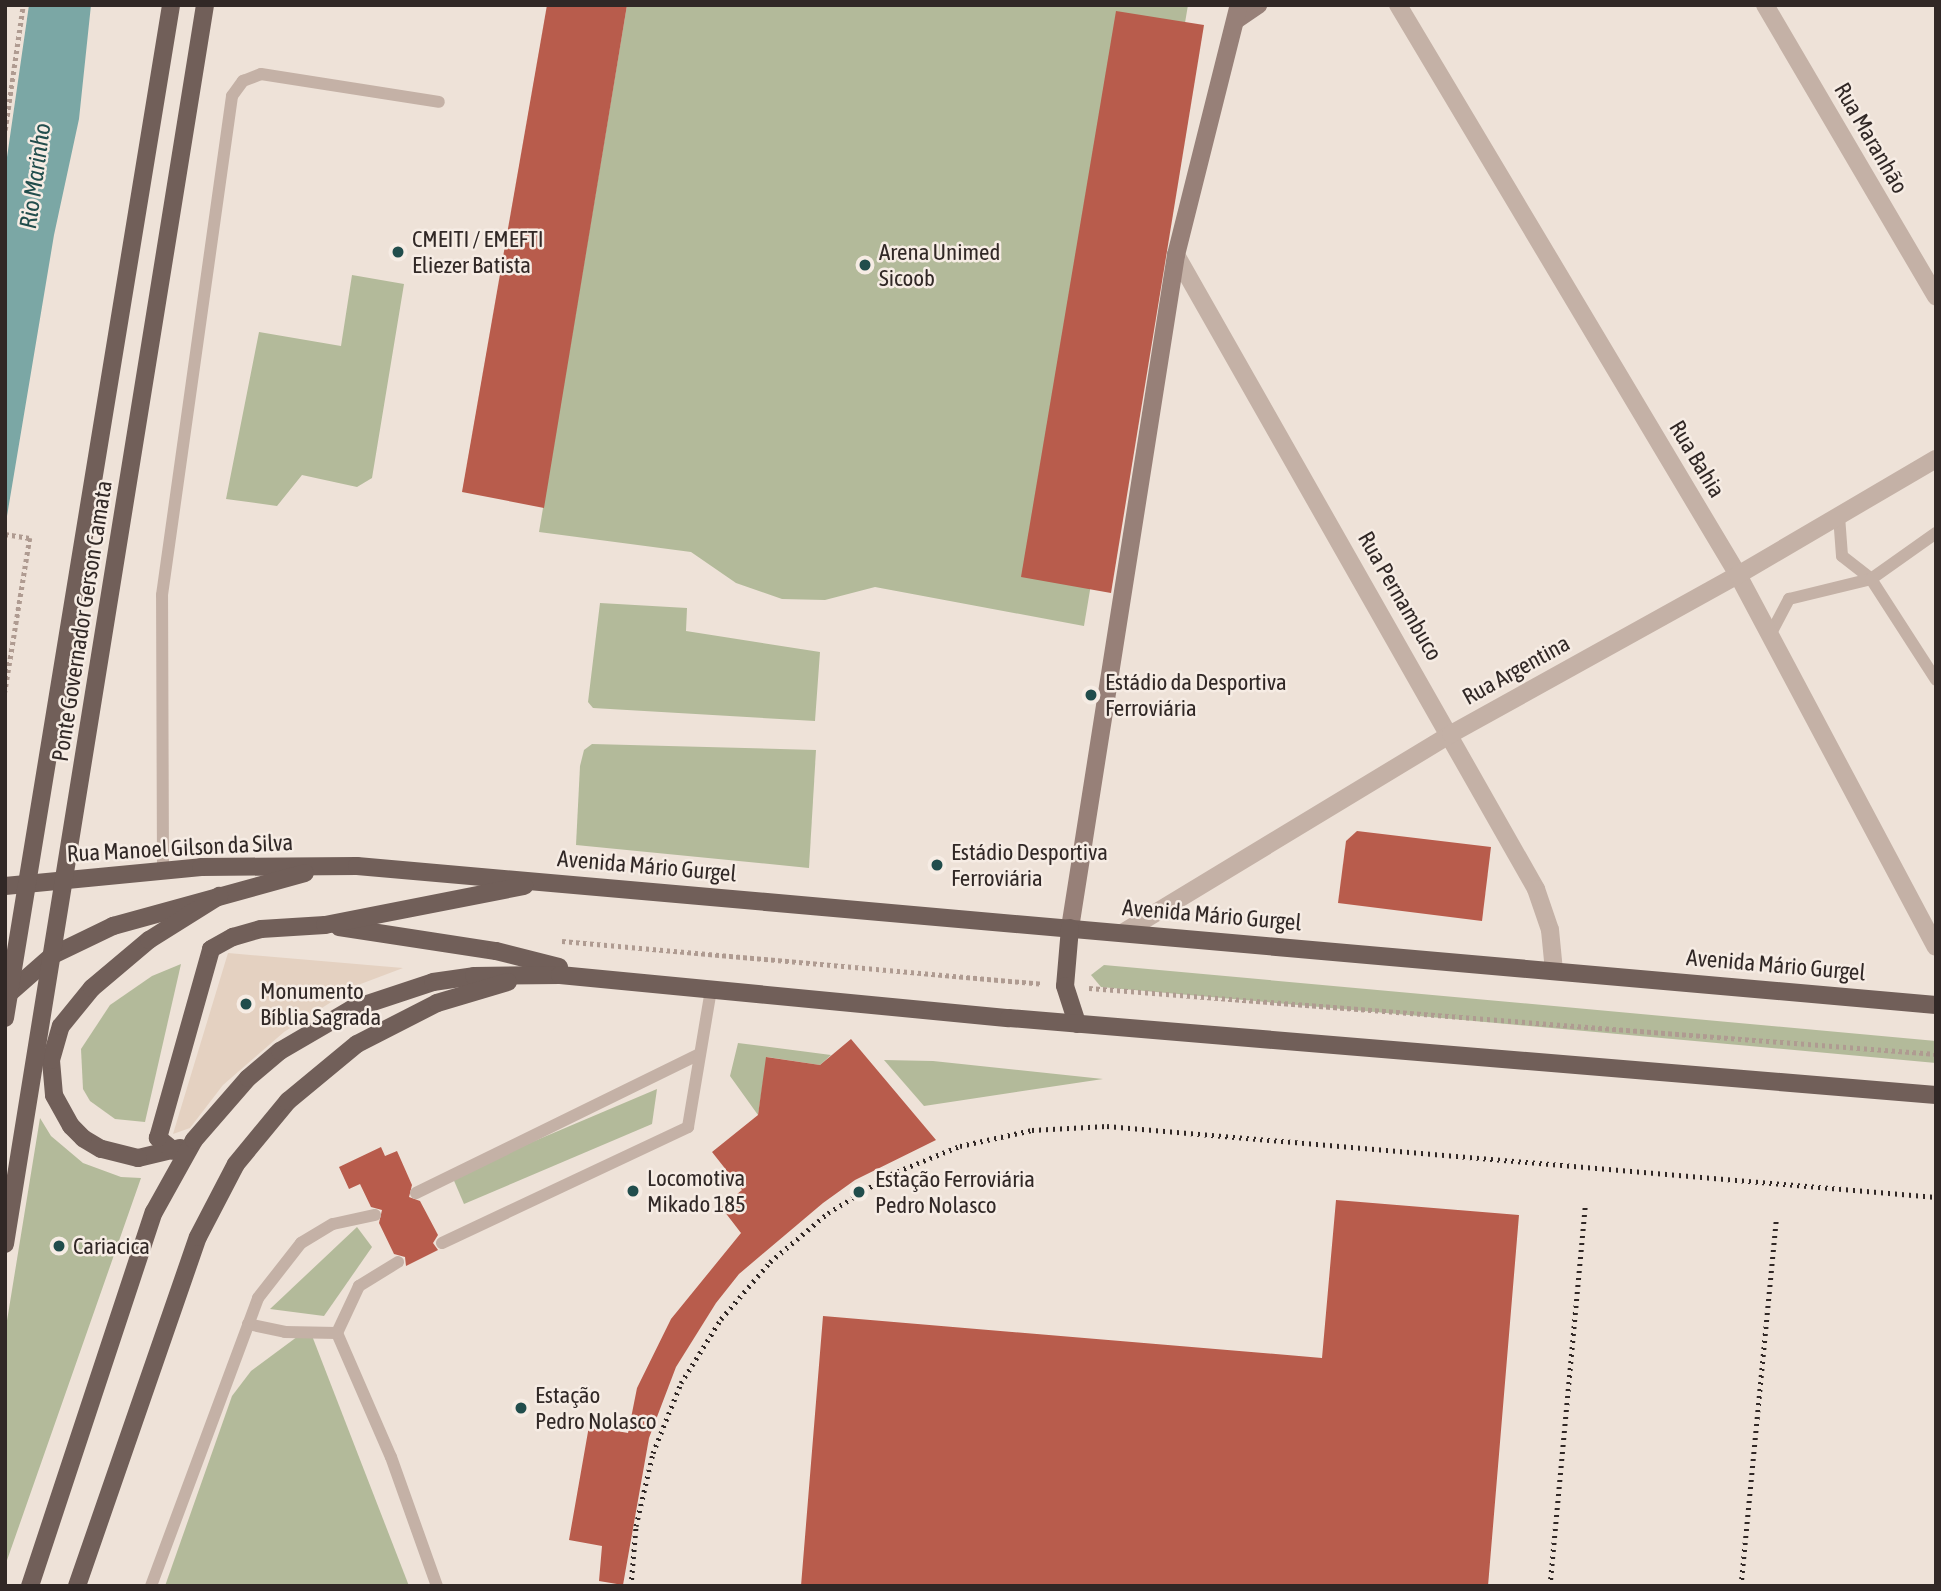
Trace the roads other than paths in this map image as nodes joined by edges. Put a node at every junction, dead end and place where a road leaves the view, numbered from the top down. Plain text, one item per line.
1 (171, 5) edge
2 (205, 5) edge
3 (1258, 5) edge
4 (1398, 5) edge
5 (1765, 5) edge
6 (1238, 13) edge
7 (439, 102) dead end
8 (1176, 255) junction
9 (1936, 296) edge
10 (1936, 459) edge
11 (1839, 516) junction
12 (1936, 533) edge
13 (1738, 575) junction
14 (1871, 579) junction
15 (1770, 635) junction
16 (1936, 680) edge
17 (1451, 734) junction
18 (357, 866) junction
19 (163, 870) junction
20 (545, 882) junction
21 (8, 885) edge
22 (219, 896) junction
23 (325, 925) junction
24 (1070, 928) junction
25 (1124, 932) junction
26 (1936, 947) edge
27 (1554, 971) junction
28 (560, 975) junction
29 (606, 980) junction
30 (711, 990) junction
31 (5, 997) edge
32 (1936, 1005) edge
33 (5, 1018) edge
34 (1077, 1024) junction
35 (700, 1054) junction
36 (1936, 1095) edge
37 (194, 1140) junction
38 (174, 1151) junction
39 (415, 1193) dead end
40 (375, 1215) dead end
41 (442, 1243) dead end
42 (5, 1244) edge
43 (398, 1262) dead end
44 (248, 1324) junction
45 (337, 1334) junction
46 (30, 1586) edge
47 (77, 1586) edge
48 (151, 1586) edge
49 (437, 1586) edge

1 - 33 main road, Ponte Governador Gerson Camata, bridge
2 - 42 main road, Ponte Governador Gerson Camata, bridge
3 - 6 street
4 - 13 street, Rua Bahia
5 - 9 street, Rua Maranhão
6 - 8 street
7 - 19 lane
8 - 17 street, Rua Pernambuco
8 - 24 street
10 - 11 street, Rua Argentina
11 - 13 street, Rua Argentina
11 - 14 lane
12 - 14 lane
13 - 15 street, Rua Bahia
13 - 17 street, Rua Argentina
14 - 15 lane
14 - 16 lane
15 - 26 street, Rua Bahia
17 - 25 street, Rua Argentina
17 - 27 street, Rua Pernambuco
18 - 19 main road, Rua Manoel Gilson da Silva
18 - 20 main road, Avenida Mário Gurgel
18 - 22 main road
19 - 21 main road, Rua Manoel Gilson da Silva
20 - 23 main road
20 - 24 main road, Avenida Mário Gurgel
22 - 31 main road
22 - 38 main road
23 - 29 main road
23 - 38 main road
24 - 25 main road, Avenida Mário Gurgel
24 - 34 main road
25 - 27 main road, Avenida Mário Gurgel
27 - 32 main road, Avenida Mário Gurgel
28 - 29 main road
28 - 37 main road
28 - 47 main road
29 - 30 main road
30 - 34 main road
30 - 35 lane
34 - 36 main road
35 - 39 lane
35 - 41 lane
37 - 38 main road
37 - 46 main road
40 - 44 lane
43 - 45 lane
44 - 45 lane
44 - 48 lane
45 - 49 lane

